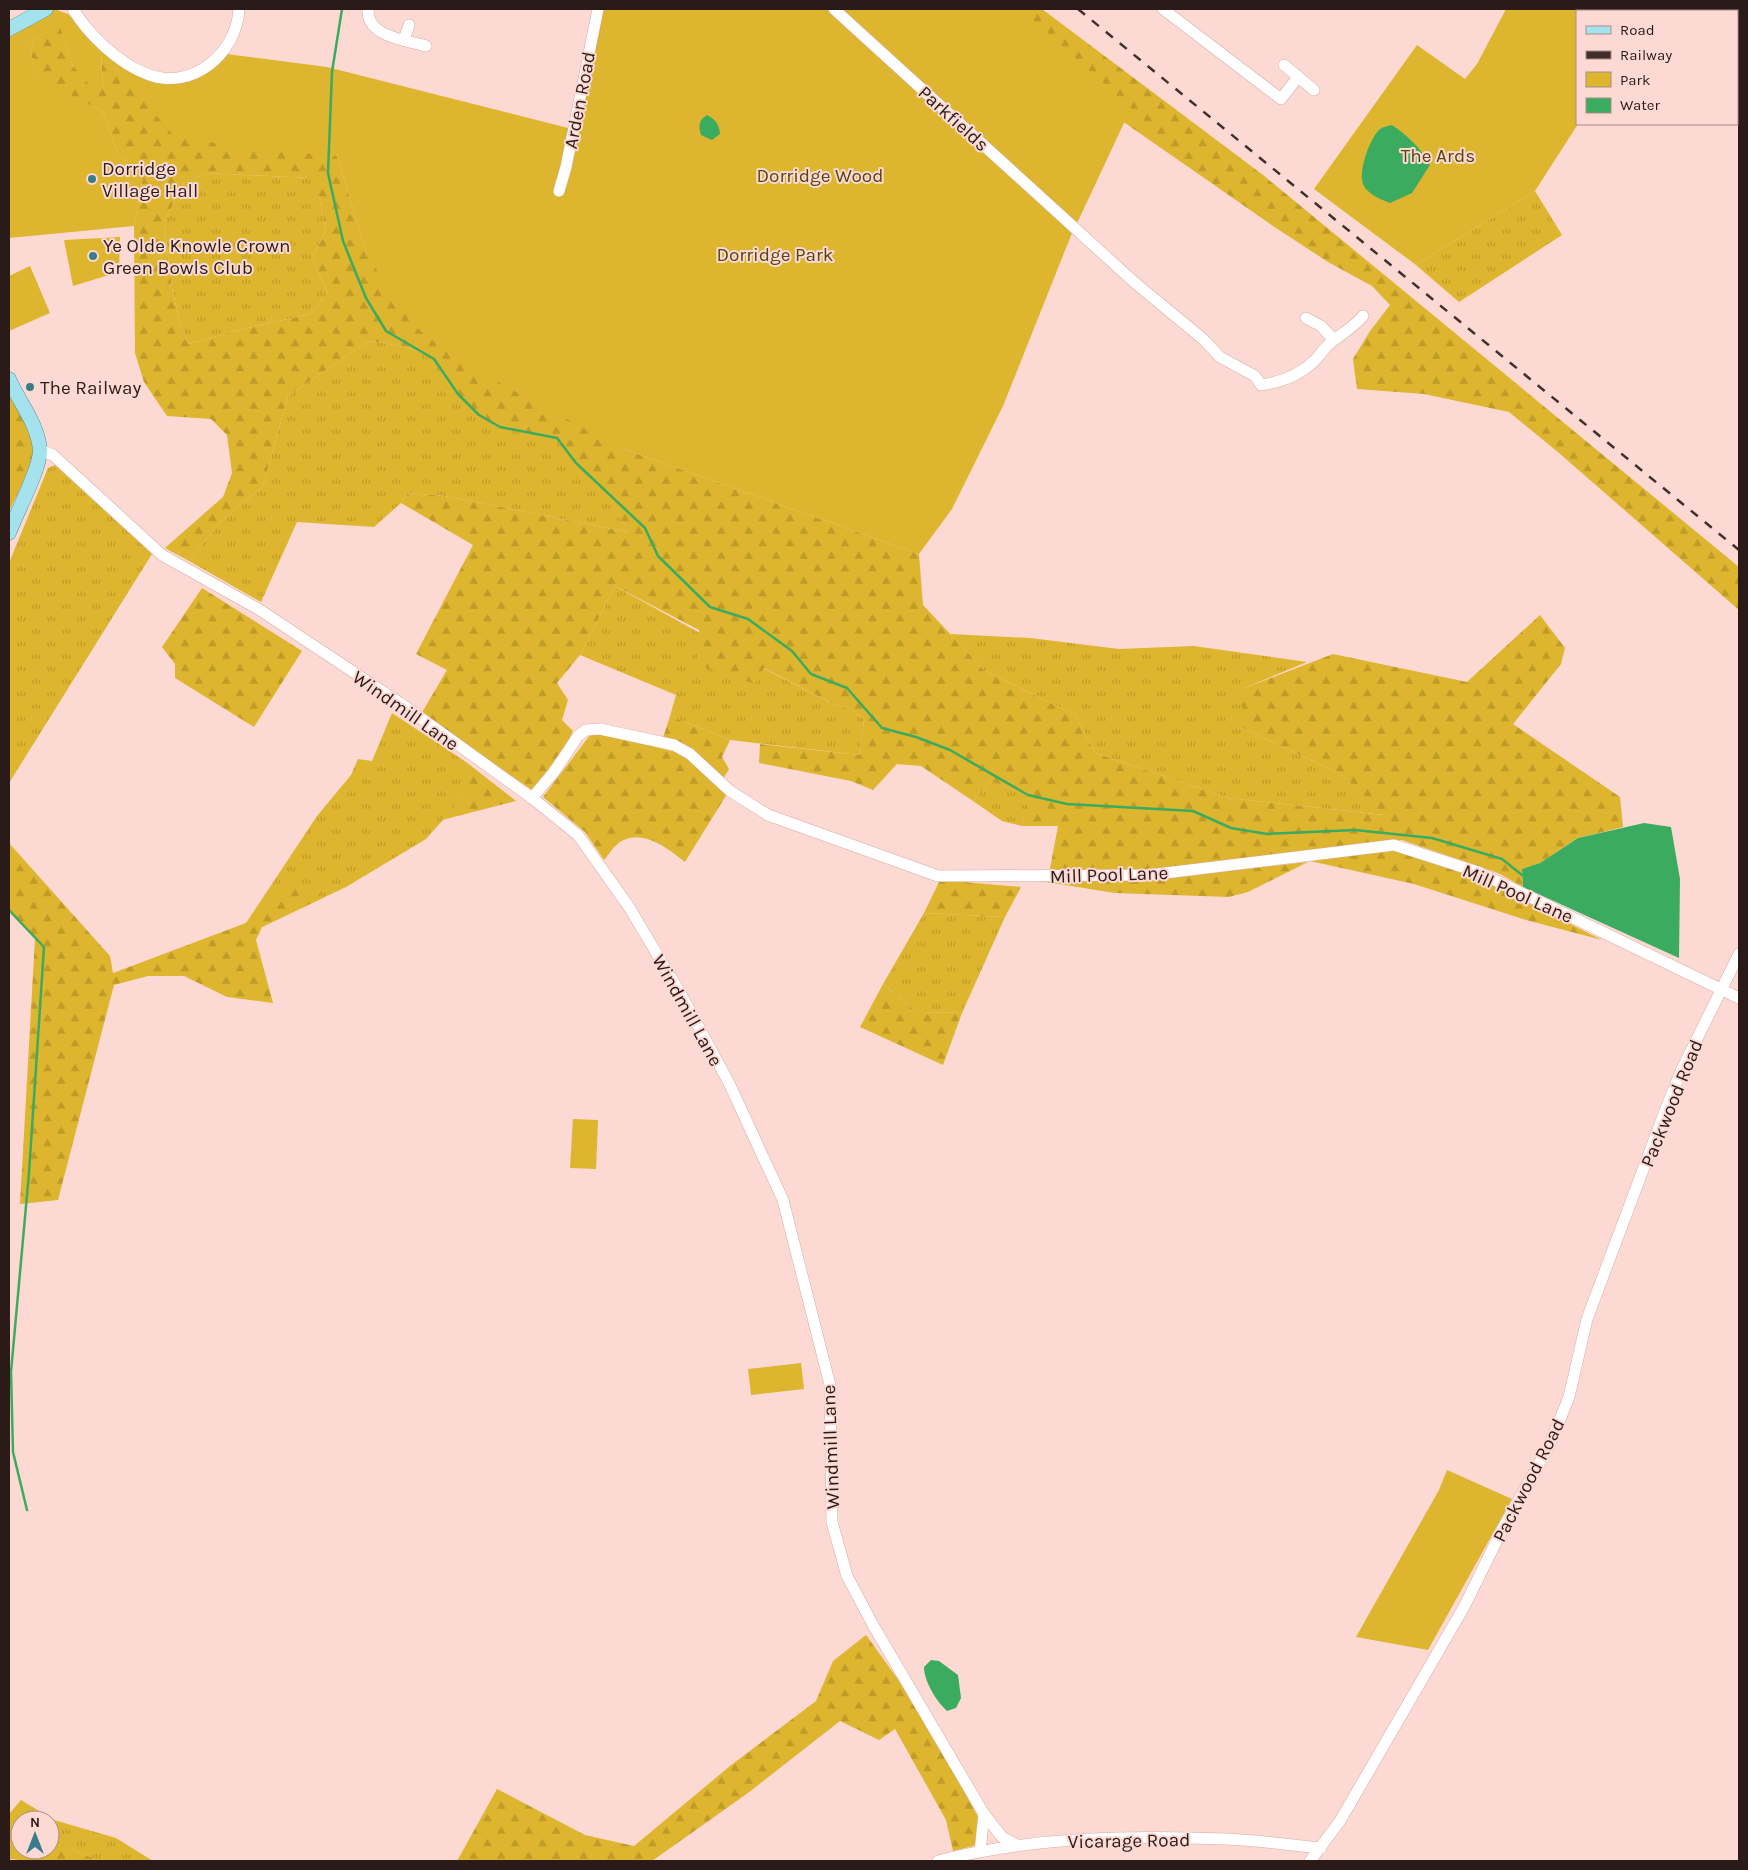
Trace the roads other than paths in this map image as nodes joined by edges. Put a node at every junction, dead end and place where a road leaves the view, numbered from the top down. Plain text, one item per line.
1 (46, 9) edge
2 (73, 9) edge
3 (239, 9) edge
4 (368, 9) edge
5 (598, 9) edge
6 (834, 9) edge
7 (1163, 9) edge
8 (409, 25) dead end
9 (9, 29) edge
10 (404, 40) junction
11 (426, 46) dead end
12 (1284, 65) dead end
13 (1298, 77) junction
14 (1314, 90) dead end
15 (559, 191) dead end
16 (1363, 316) dead end
17 (1306, 318) dead end
18 (1334, 340) junction
19 (9, 379) edge
20 (40, 450) junction
21 (9, 533) edge
22 (532, 798) junction
23 (1739, 954) edge
24 (1722, 990) junction
25 (1739, 998) edge
26 (984, 1814) junction
27 (1018, 1845) junction
28 (1296, 1846) junction
29 (1321, 1848) junction
30 (980, 1851) junction
31 (938, 1861) edge
32 (1305, 1861) edge
33 (1310, 1861) edge

1 - 9 main road
2 - 3 street
4 - 10 street
5 - 15 street, Arden Road
6 - 18 street, Parkfields
7 - 13 street
8 - 10 street
10 - 11 street
12 - 13 street
13 - 14 street
16 - 18 street
17 - 18 street
19 - 20 main road
20 - 21 main road
20 - 22 street, Windmill Lane
22 - 24 street, Mill Pool Lane
22 - 26 street, Windmill Lane
23 - 24 street, Packwood Road
24 - 25 street, Mill Pool Lane
24 - 29 street, Packwood Road
26 - 27 street, Windmill Lane
26 - 30 street
27 - 28 street, Vicarage Road
27 - 30 street, Vicarage Road
28 - 29 street, Vicarage Road
28 - 32 street
29 - 33 street, Packwood Road
30 - 31 street, Vicarage Road

